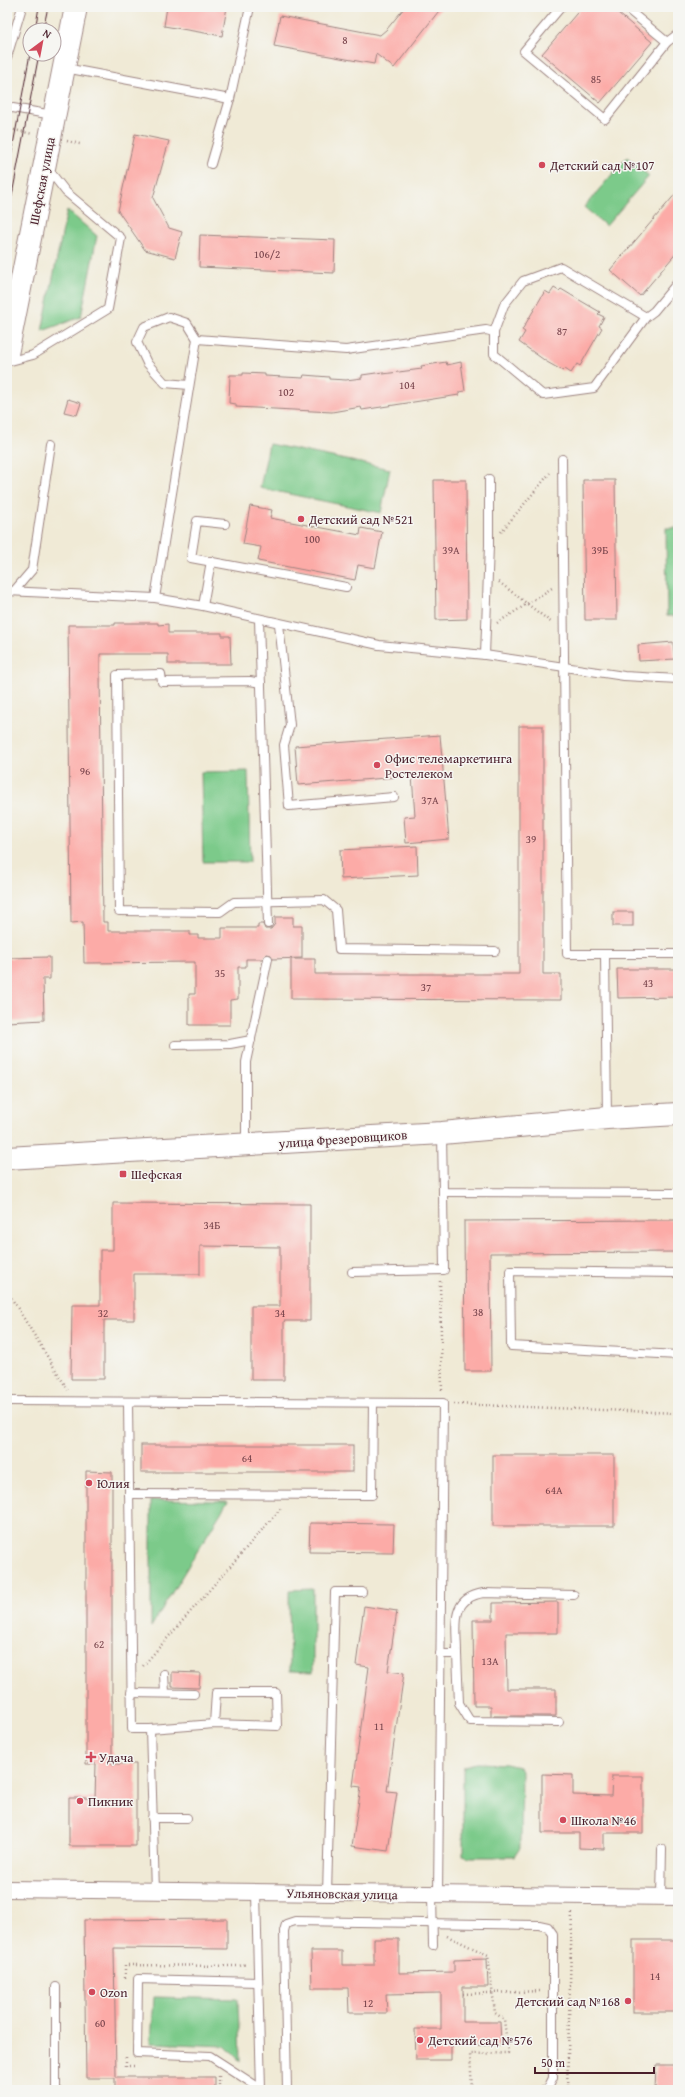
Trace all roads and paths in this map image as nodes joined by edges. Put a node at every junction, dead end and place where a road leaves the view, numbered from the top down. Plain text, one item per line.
1 (22, 7) edge
2 (76, 7) edge
3 (250, 7) edge
4 (561, 7) edge
5 (625, 7) edge
6 (678, 34) edge
7 (667, 42) junction
8 (7, 56) edge
9 (64, 68) junction
10 (230, 99) junction
11 (7, 107) edge
12 (55, 116) junction
13 (211, 164) dead end
14 (46, 166) junction
15 (678, 282) edge
16 (646, 317) junction
17 (494, 332) junction
18 (197, 339) junction
19 (7, 354) edge
20 (7, 362) edge
21 (189, 385) junction
22 (51, 444) dead end
23 (562, 459) joint
24 (489, 479) dead end
25 (225, 524) dead end
26 (490, 545) junction
27 (211, 561) junction
28 (488, 573) junction
29 (564, 580) junction
30 (346, 587) dead end
31 (10, 591) edge
32 (156, 598) junction
33 (527, 604) junction
34 (203, 606) junction
35 (259, 619) junction
36 (279, 624) junction
37 (486, 629) junction
38 (564, 633) junction
39 (485, 655) junction
40 (564, 667) junction
41 (678, 679) edge
42 (260, 683) junction
43 (394, 797) dead end
44 (268, 901) junction
45 (268, 924) dead end
46 (495, 951) dead end
47 (678, 954) edge
48 (605, 955) junction
49 (268, 959) dead end
50 (251, 1040) junction
51 (175, 1045) dead end
52 (678, 1114) edge
53 (607, 1118) junction
54 (442, 1133) junction
55 (246, 1145) junction
56 (7, 1158) edge
57 (443, 1192) junction
58 (678, 1193) edge
59 (352, 1272) dead end
60 (678, 1273) edge
61 (7, 1291) edge
62 (678, 1355) edge
63 (441, 1374) dead end
64 (7, 1401) edge
65 (76, 1402) junction
66 (128, 1403) junction
67 (373, 1403) junction
68 (443, 1403) junction
69 (678, 1412) edge
70 (129, 1494) junction
71 (294, 1496) junction
72 (362, 1592) dead end
73 (574, 1595) dead end
74 (440, 1654) junction
75 (457, 1654) junction
76 (164, 1674) dead end
77 (130, 1676) junction
78 (131, 1693) junction
79 (165, 1693) junction
80 (194, 1694) dead end
81 (559, 1722) dead end
82 (214, 1724) junction
83 (150, 1729) junction
84 (152, 1818) junction
85 (187, 1818) dead end
86 (662, 1849) dead end
87 (7, 1889) edge
88 (155, 1891) junction
89 (256, 1893) junction
90 (327, 1894) junction
91 (435, 1895) junction
92 (572, 1896) junction
93 (661, 1897) junction
94 (678, 1897) edge
95 (432, 1925) junction
96 (433, 1945) dead end
97 (248, 1961) dead end
98 (125, 1981) dead end
99 (258, 1982) junction
100 (56, 1987) dead end
101 (570, 1989) junction
102 (553, 1990) junction
103 (492, 1993) junction
104 (463, 1994) dead end
105 (126, 2051) dead end
106 (141, 2066) dead end
107 (213, 2071) dead end
108 (261, 2089) edge
109 (56, 2090) edge
110 (219, 2090) edge
111 (287, 2090) edge
112 (472, 2090) edge
113 (545, 2090) edge
114 (567, 2090) edge

1 - 8 lane
2 - 9 main road, Шефская улица
3 - 10 lane
4 - 7 lane
5 - 7 lane
6 - 7 lane
9 - 10 lane
9 - 12 main road, Шефская улица
10 - 13 lane
11 - 12 lane
12 - 14 main road, Шефская улица
14 - 19 main road, Шефская улица
14 - 20 lane
15 - 16 lane
16 - 17 lane
16 - 17 lane
17 - 18 lane
18 - 21 lane
18 - 21 lane
21 - 32 lane
22 - 31 lane
23 - 26 path
23 - 29 lane
24 - 26 lane
25 - 27 lane
26 - 28 lane
27 - 30 lane
27 - 34 lane
28 - 33 path
28 - 37 lane
29 - 33 path
29 - 38 lane
31 - 32 lane
32 - 34 lane
33 - 37 path
33 - 38 path
34 - 35 lane
35 - 36 lane
35 - 42 lane
36 - 39 lane
36 - 43 lane
37 - 39 lane
38 - 40 lane
39 - 40 lane
40 - 41 lane
40 - 48 lane
42 - 44 lane
42 - 44 lane
44 - 45 lane
44 - 46 lane
47 - 48 lane
48 - 53 lane
49 - 50 lane
50 - 51 lane
50 - 55 lane
52 - 53 main road, улица Фрезеровщиков
53 - 54 main road, улица Фрезеровщиков
54 - 55 main road, улица Фрезеровщиков
54 - 57 lane
55 - 56 main road, улица Фрезеровщиков
57 - 58 lane
57 - 59 lane
60 - 62 lane
61 - 65 path
63 - 68 path
64 - 65 lane
65 - 66 lane
66 - 67 lane
66 - 70 lane
67 - 68 lane
67 - 71 lane
68 - 69 path
68 - 74 lane
70 - 71 lane
70 - 77 lane
71 - 77 path
72 - 90 lane
73 - 75 lane
74 - 75 lane
74 - 91 lane
75 - 81 lane
76 - 79 lane
77 - 78 lane
78 - 79 lane
78 - 83 lane
79 - 80 lane
82 - 82 lane
82 - 83 lane
83 - 84 lane
84 - 85 lane
84 - 88 lane
86 - 93 lane
87 - 88 street, Ульяновская улица
88 - 89 street, Ульяновская улица
89 - 90 street, Ульяновская улица
89 - 99 lane
90 - 91 street, Ульяновская улица
91 - 92 street, Ульяновская улица
91 - 95 lane
92 - 93 street, Ульяновская улица
92 - 101 path
93 - 94 street, Ульяновская улица
95 - 96 lane
95 - 102 lane
95 - 103 path
95 - 111 lane
97 - 98 path
99 - 108 lane
99 - 108 lane
100 - 109 lane
101 - 102 path
101 - 114 path
102 - 103 path
102 - 113 lane
103 - 104 path
103 - 112 path
105 - 106 path
107 - 110 path

